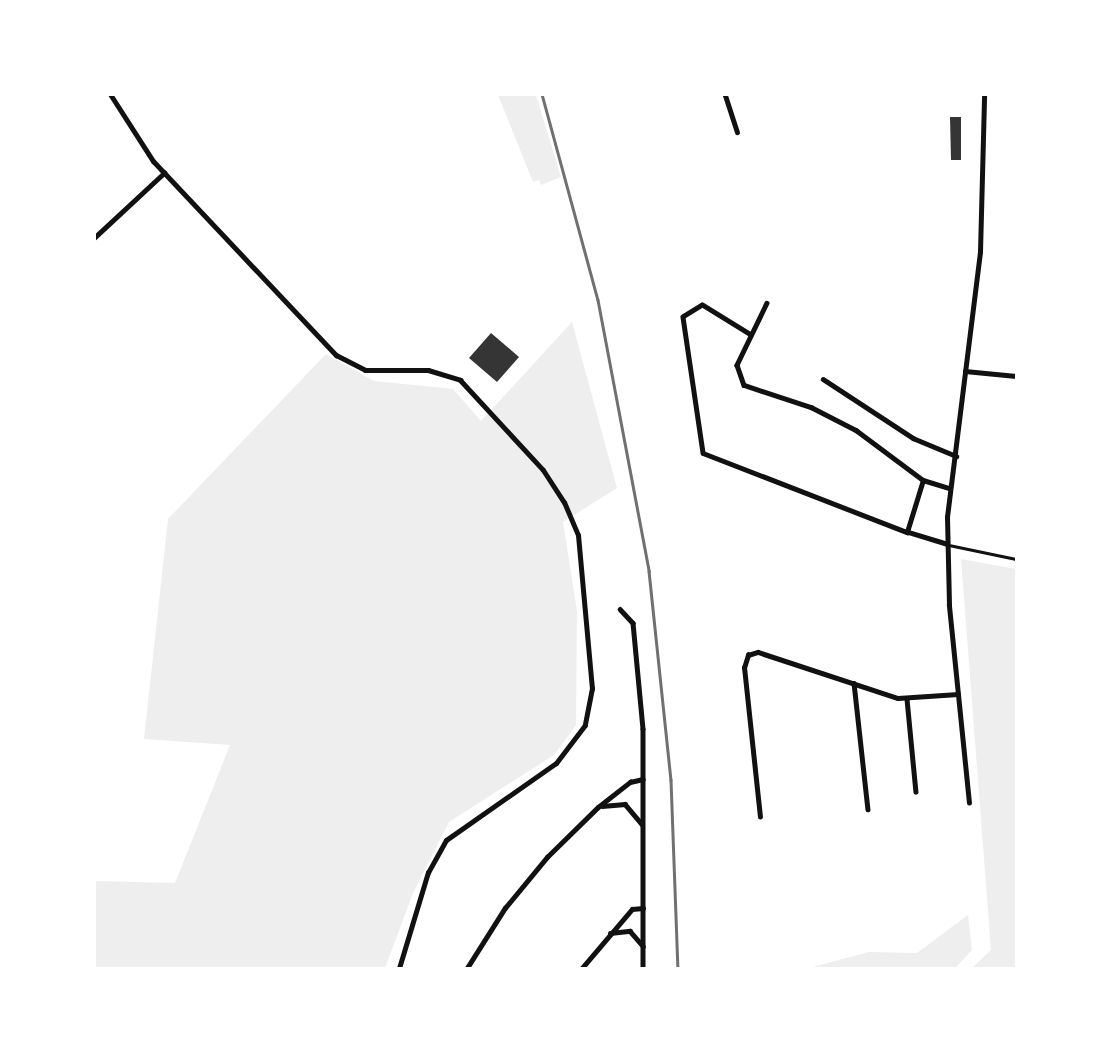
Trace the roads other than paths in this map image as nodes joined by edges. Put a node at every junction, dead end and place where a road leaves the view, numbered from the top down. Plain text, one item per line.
1 (110, 94) edge
2 (725, 94) edge
3 (984, 95) edge
4 (737, 132) dead end
5 (163, 173) junction
6 (94, 237) edge
7 (767, 303) dead end
8 (751, 335) junction
9 (965, 371) junction
10 (1017, 376) edge
11 (823, 379) dead end
12 (956, 456) junction
13 (923, 480) junction
14 (950, 488) junction
15 (907, 532) junction
16 (946, 544) junction
17 (1017, 559) edge
18 (620, 609) dead end
19 (854, 683) junction
20 (958, 694) junction
21 (906, 699) junction
22 (643, 779) junction
23 (916, 792) dead end
24 (969, 803) dead end
25 (598, 807) junction
26 (867, 809) dead end
27 (761, 817) dead end
28 (643, 829) junction
29 (643, 908) junction
30 (610, 934) junction
31 (643, 946) junction
32 (399, 968) edge
33 (467, 968) edge
34 (582, 968) edge
35 (643, 968) edge

1 - 5 street
2 - 4 street
3 - 9 street
5 - 6 street
5 - 32 street
7 - 8 street
8 - 13 street
8 - 15 street
9 - 10 street
9 - 12 street
11 - 12 street
12 - 14 street
13 - 14 street
13 - 15 street
14 - 16 street
15 - 16 street
16 - 17 lane
16 - 20 street
18 - 22 street
19 - 21 street
19 - 26 street
19 - 27 street
20 - 21 street
20 - 24 street
21 - 23 street
22 - 25 street
22 - 28 street
25 - 28 street
25 - 33 street
28 - 29 street
29 - 30 street
29 - 31 street
30 - 31 street
30 - 34 street
31 - 35 street

